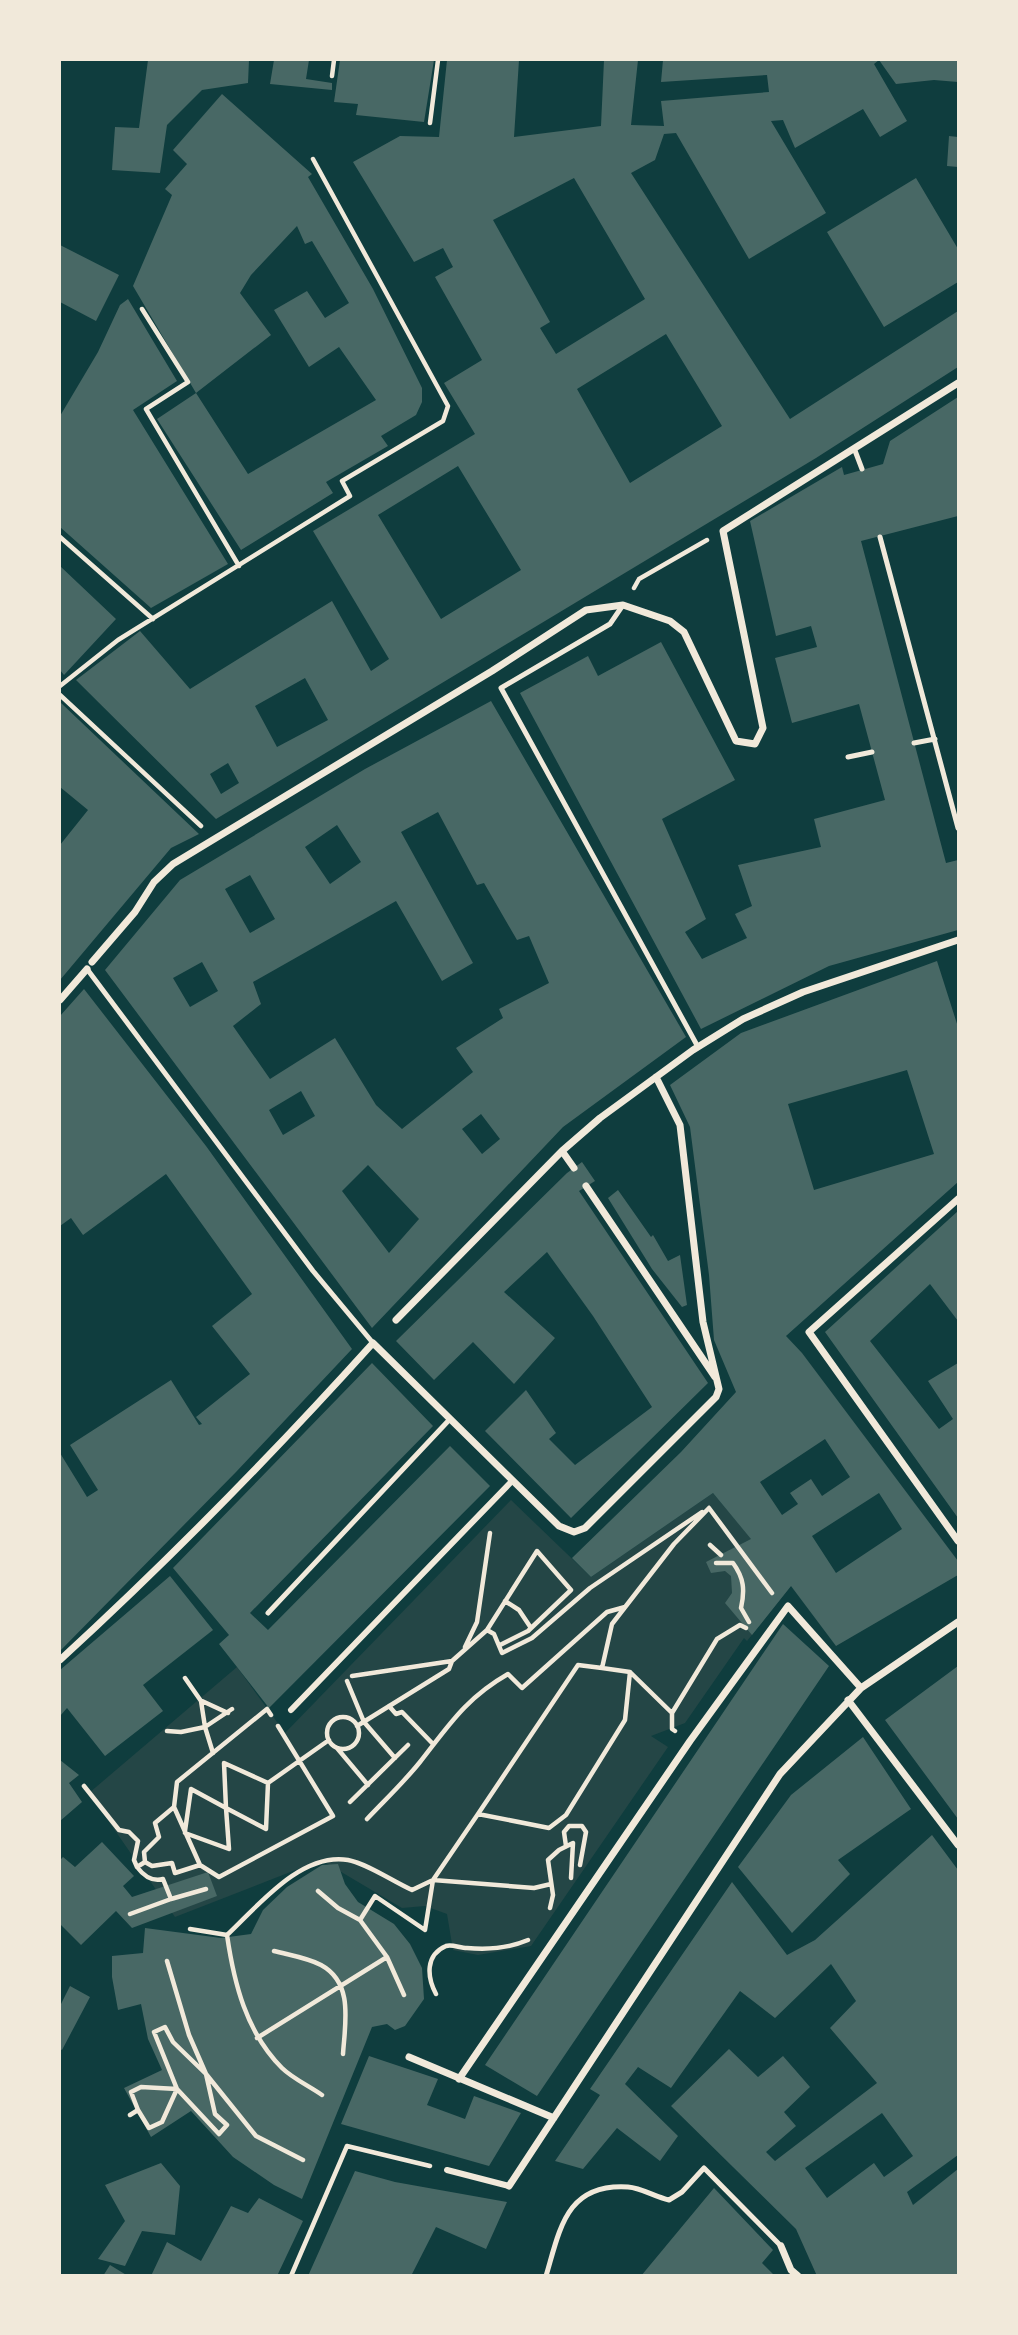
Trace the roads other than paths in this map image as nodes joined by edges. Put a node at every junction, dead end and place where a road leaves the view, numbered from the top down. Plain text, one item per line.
1 (958, 383) edge
2 (854, 447) junction
3 (862, 469) dead end
4 (880, 537) dead end
5 (623, 604) junction
6 (935, 739) junction
7 (914, 743) dead end
8 (872, 752) dead end
9 (848, 757) dead end
10 (958, 828) edge
11 (958, 940) edge
12 (90, 965) junction
13 (60, 1000) edge
14 (698, 1047) junction
15 (656, 1077) junction
16 (562, 1151) junction
17 (574, 1168) dead end
18 (586, 1186) dead end
19 (958, 1199) edge
20 (396, 1320) dead end
21 (373, 1343) junction
22 (719, 1383) junction
23 (450, 1419) junction
24 (512, 1480) junction
25 (958, 1541) edge
26 (268, 1613) dead end
27 (958, 1622) edge
28 (60, 1660) edge
29 (861, 1688) junction
30 (848, 1700) junction
31 (291, 1710) dead end
32 (958, 1845) edge
33 (409, 2057) dead end
34 (460, 2078) junction
35 (554, 2118) junction
36 (447, 2170) road end
37 (509, 2186) joint
38 (781, 2246) joint
39 (546, 2276) edge
40 (798, 2276) edge

1 - 2 street
2 - 3 lane
2 - 5 street
4 - 6 lane
5 - 12 street
5 - 14 lane
6 - 7 lane
6 - 10 lane
8 - 9 lane
11 - 14 street
12 - 13 street
12 - 21 lane
14 - 15 street
15 - 16 street
15 - 22 street
16 - 17 street
16 - 20 street
18 - 22 street
19 - 25 street
21 - 23 street
21 - 28 street
22 - 24 street
23 - 24 street
23 - 26 lane
24 - 31 street
27 - 29 street
29 - 30 street
29 - 34 street
30 - 32 street
30 - 35 street
33 - 34 street
34 - 35 street
35 - 37 street
36 - 37 street
38 - 39 lane
38 - 40 street

